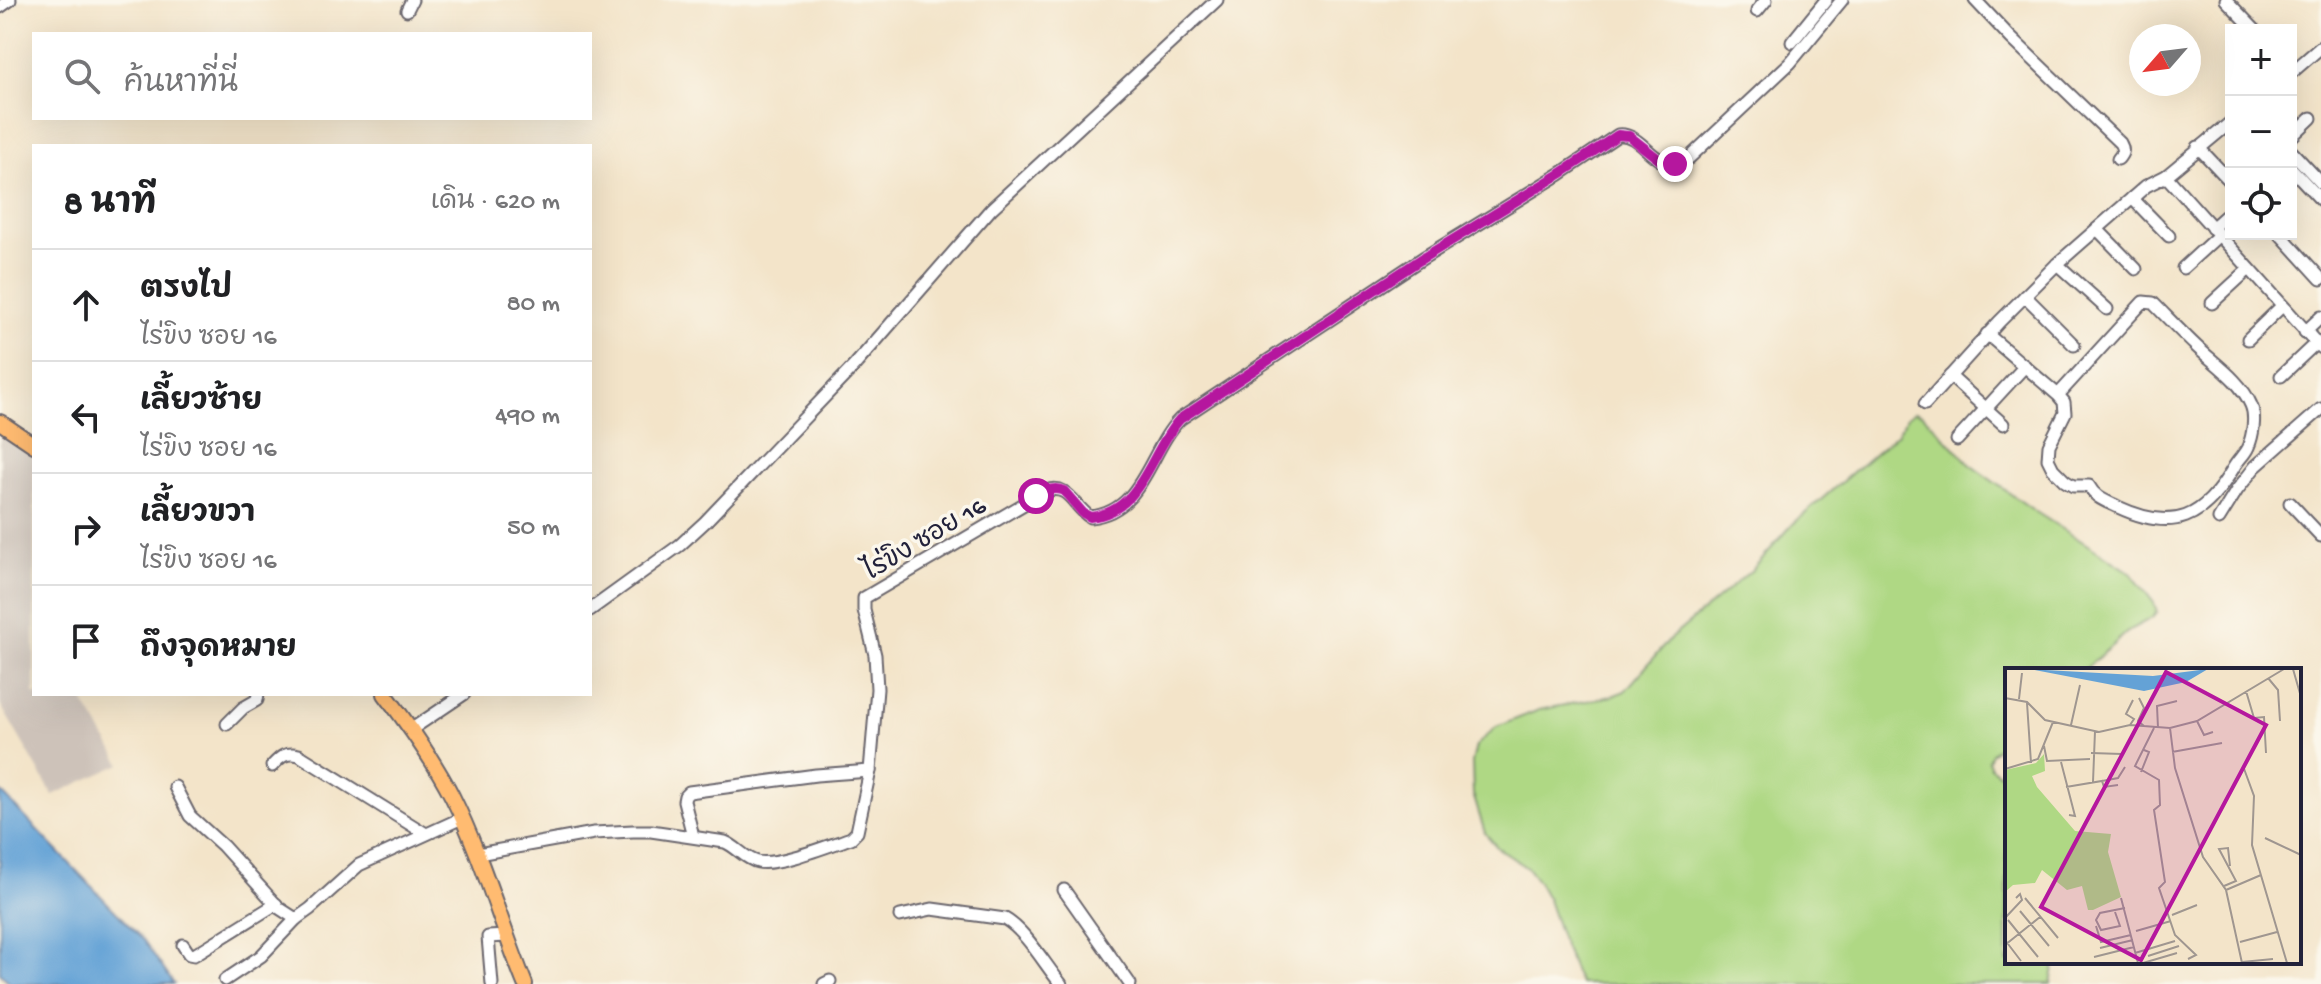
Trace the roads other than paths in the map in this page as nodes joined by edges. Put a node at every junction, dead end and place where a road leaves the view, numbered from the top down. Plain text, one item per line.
1 (10, 0) edge
2 (1217, 0) edge
3 (1766, 0) edge
4 (1826, 0) edge
5 (1842, 0) edge
6 (1975, 0) edge
7 (2226, 0) edge
8 (0, 7) edge
9 (1757, 11) dead end
10 (2249, 24) edge
11 (1792, 42) dead end
12 (2321, 47) edge
13 (2297, 66) edge
14 (2311, 118) dead end
15 (2225, 127) edge
16 (2297, 131) edge
17 (2198, 147) junction
18 (2297, 158) edge
19 (2118, 159) dead end
20 (2297, 171) edge
21 (2166, 176) junction
22 (2225, 176) edge
23 (2317, 180) edge
24 (2132, 198) junction
25 (2321, 200) edge
26 (2225, 219) edge
27 (2097, 229) junction
28 (2216, 232) junction
29 (2169, 236) dead end
30 (2285, 240) edge
31 (2057, 264) junction
32 (2183, 268) dead end
33 (2136, 269) dead end
34 (2249, 269) junction
35 (2321, 279) edge
36 (2025, 296) junction
37 (2212, 303) dead end
38 (2282, 306) junction
39 (2107, 309) dead end
40 (2321, 317) edge
41 (2305, 332) junction
42 (1987, 334) junction
43 (2248, 339) dead end
44 (2074, 345) dead end
45 (2318, 346) edge
46 (2025, 366) junction
47 (1950, 376) junction
48 (2281, 376) dead end
49 (2058, 395) junction
50 (1925, 404) dead end
51 (2321, 409) edge
52 (1985, 410) junction
53 (0, 422) edge
54 (2003, 424) dead end
55 (1957, 440) dead end
56 (32, 444) edge
57 (2290, 503) dead end
58 (2219, 519) dead end
59 (2321, 536) edge
60 (592, 609) edge
61 (258, 696) edge
62 (387, 696) edge
63 (461, 696) edge
64 (227, 724) dead end
65 (412, 729) junction
66 (272, 766) dead end
67 (870, 771) junction
68 (175, 787) dead end
69 (462, 818) junction
70 (426, 834) junction
71 (693, 836) junction
72 (478, 854) junction
73 (1064, 890) dead end
74 (276, 904) junction
75 (900, 916) dead end
76 (296, 919) junction
77 (507, 936) junction
78 (183, 945) dead end
79 (225, 980) dead end
80 (492, 984) edge
81 (525, 984) edge
82 (1061, 984) edge
83 (1130, 984) edge

1 - 8 street
2 - 60 street
3 - 9 street
4 - 11 street
5 - 67 street, ไร่ขิง ซอย 16
6 - 19 street
7 - 10 street
12 - 13 street
14 - 16 street
15 - 17 street
17 - 21 street
17 - 22 street
18 - 23 street
20 - 23 street
21 - 24 street
21 - 28 street
23 - 25 street
24 - 27 street
24 - 29 street
26 - 28 street
27 - 31 street
27 - 33 street
28 - 32 street
28 - 34 street
30 - 35 street
31 - 36 street
31 - 39 street
34 - 37 street
34 - 38 street
36 - 42 street
36 - 44 street
38 - 41 street
38 - 43 street
40 - 41 street
41 - 45 street
42 - 46 street
42 - 47 street
45 - 48 street
46 - 49 street
46 - 52 street
47 - 50 street
47 - 52 street
49 - 49 street
51 - 58 street
52 - 54 street
52 - 55 street
53 - 56 main road
57 - 59 street
61 - 64 street
62 - 65 main road
63 - 65 street
65 - 69 main road
66 - 70 street
67 - 71 street
67 - 71 street, ไร่ขิง ซอย 16
68 - 74 street
69 - 70 street
69 - 72 main road
70 - 76 street
71 - 72 street, ไร่ขิง ซอย 16
72 - 77 main road
73 - 83 street
74 - 76 street
74 - 78 street
75 - 82 street
76 - 79 street
77 - 80 street
77 - 81 main road

